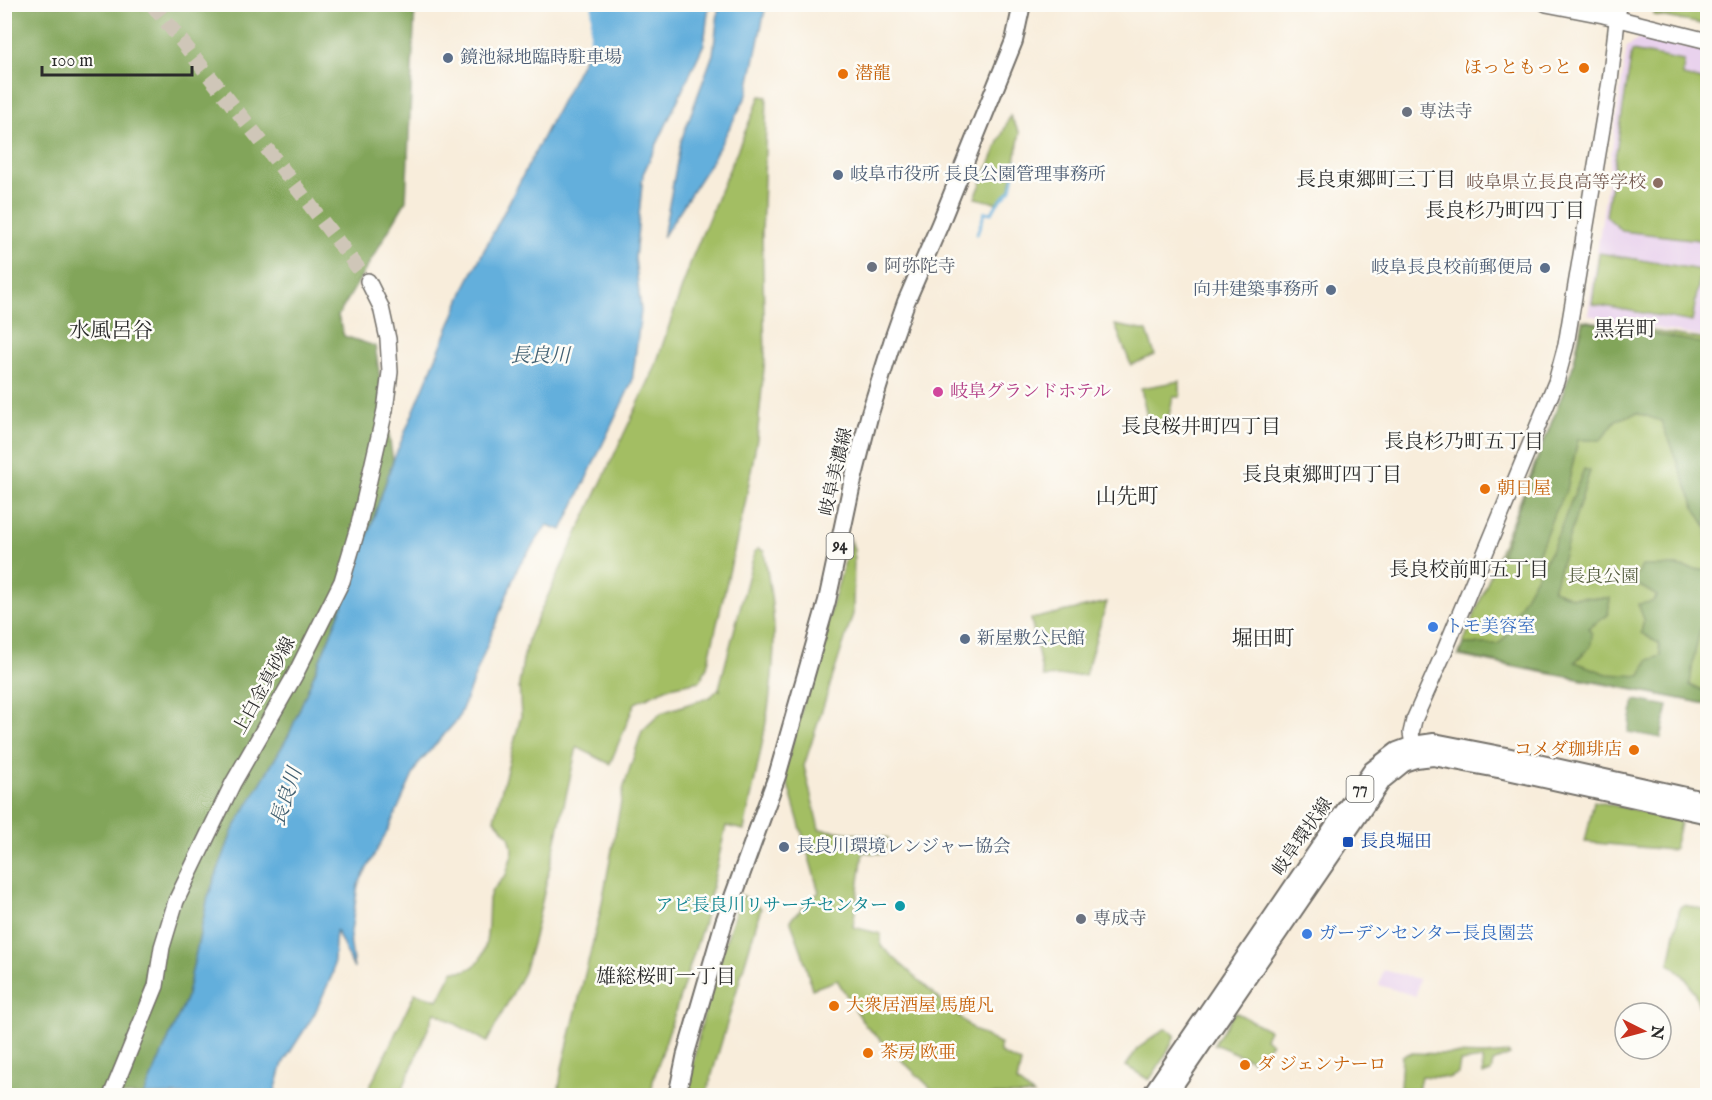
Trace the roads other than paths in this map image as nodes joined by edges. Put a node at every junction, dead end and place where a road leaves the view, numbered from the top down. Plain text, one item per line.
1 (1022, 4) edge
2 (1546, 4) edge
3 (1618, 12) edge
4 (1707, 41) edge
5 (368, 281) tunnel mouth
6 (1414, 752) junction
7 (1707, 801) edge
8 (1707, 815) edge
9 (111, 1095) edge
10 (677, 1095) edge
11 (1150, 1095) edge
12 (1167, 1095) edge

1 - 10 main road, 岐阜美濃線 / 94
2 - 3 street
3 - 4 street
3 - 6 street
5 - 9 street, 上白金真砂線
6 - 7 main road, 岐阜環状線 / 77
6 - 8 main road, 岐阜環状線 / 77
6 - 11 main road, 岐阜環状線 / 77
6 - 12 main road, 岐阜環状線 / 77

